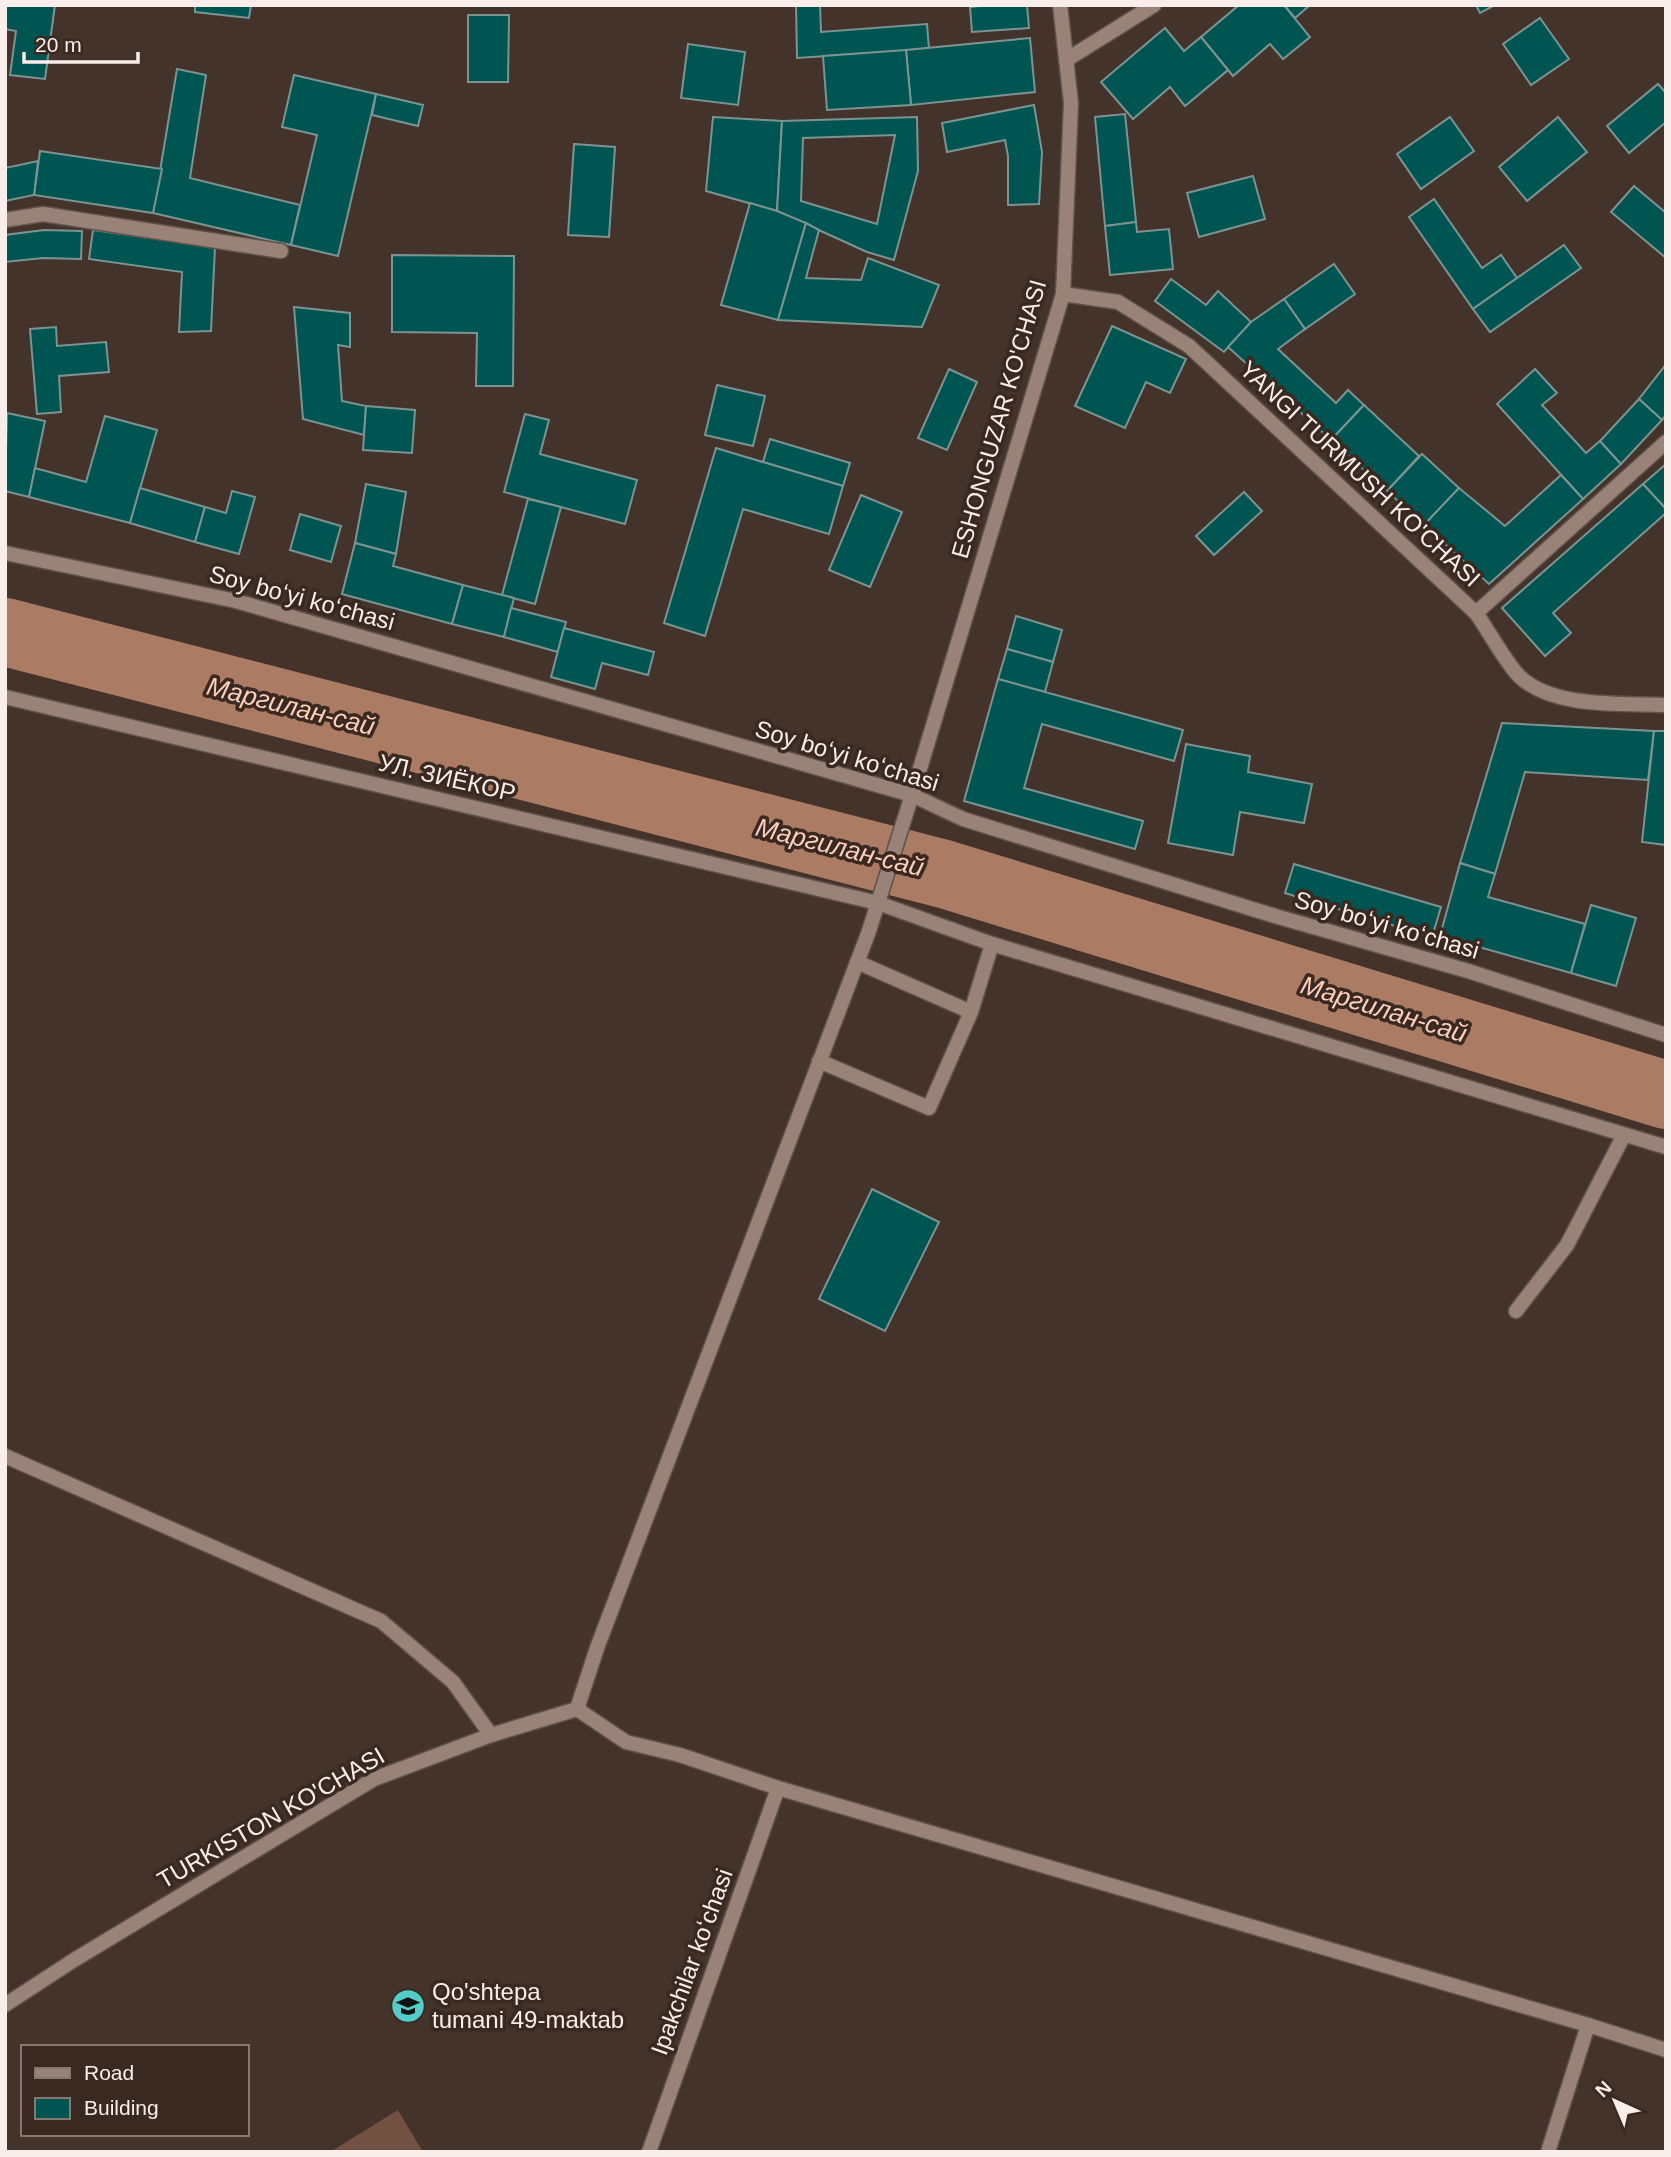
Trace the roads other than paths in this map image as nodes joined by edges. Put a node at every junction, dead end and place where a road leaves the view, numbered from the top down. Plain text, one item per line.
1 (1060, 5) edge
2 (1154, 5) edge
3 (1066, 60) junction
4 (5, 220) edge
5 (281, 251) dead end
6 (1063, 295) junction
7 (1666, 442) edge
8 (5, 553) edge
9 (1476, 613) junction
10 (5, 697) edge
11 (1666, 705) edge
12 (912, 795) junction
13 (878, 903) junction
14 (992, 944) junction
15 (857, 962) junction
16 (971, 1012) junction
17 (1666, 1035) edge
18 (819, 1061) junction
19 (1624, 1135) junction
20 (1666, 1147) edge
21 (1516, 1311) dead end
22 (5, 1456) edge
23 (577, 1709) junction
24 (491, 1735) junction
25 (778, 1788) junction
26 (5, 2005) edge
27 (1588, 2025) junction
28 (1666, 2050) edge
29 (649, 2152) edge
30 (1548, 2152) edge

1 - 3 street, ESHONGUZAR KO'CHASI
2 - 3 street
3 - 6 street, ESHONGUZAR KO'CHASI
4 - 5 street
6 - 9 street, YANGI TURMUSH KO'CHASI
6 - 12 street, ESHONGUZAR KO'CHASI
7 - 9 street, YANGI TURMUSH KO'CHASI
8 - 12 street, Soy boʻyi koʻchasi
9 - 11 street
10 - 13 street, УЛ. ЗИЁКОР
12 - 13 street, ESHONGUZAR KO'CHASI
12 - 17 street, Soy boʻyi koʻchasi
13 - 14 street, УЛ. ЗИЁКОР
13 - 15 street, ESHONGUZAR KO'CHASI
14 - 16 street
14 - 19 street, УЛ. ЗИЁКОР
15 - 16 street
15 - 18 street, ESHONGUZAR KO'CHASI
16 - 18 street
18 - 23 street, ESHONGUZAR KO'CHASI
19 - 20 street, УЛ. ЗИЁКОР
19 - 21 street
22 - 24 street
23 - 24 street, TURKISTON KO'CHASI
23 - 25 street
24 - 26 street, TURKISTON KO'CHASI
25 - 27 street
25 - 29 street, Ipakchilar koʻchasi
27 - 28 street
27 - 30 street

